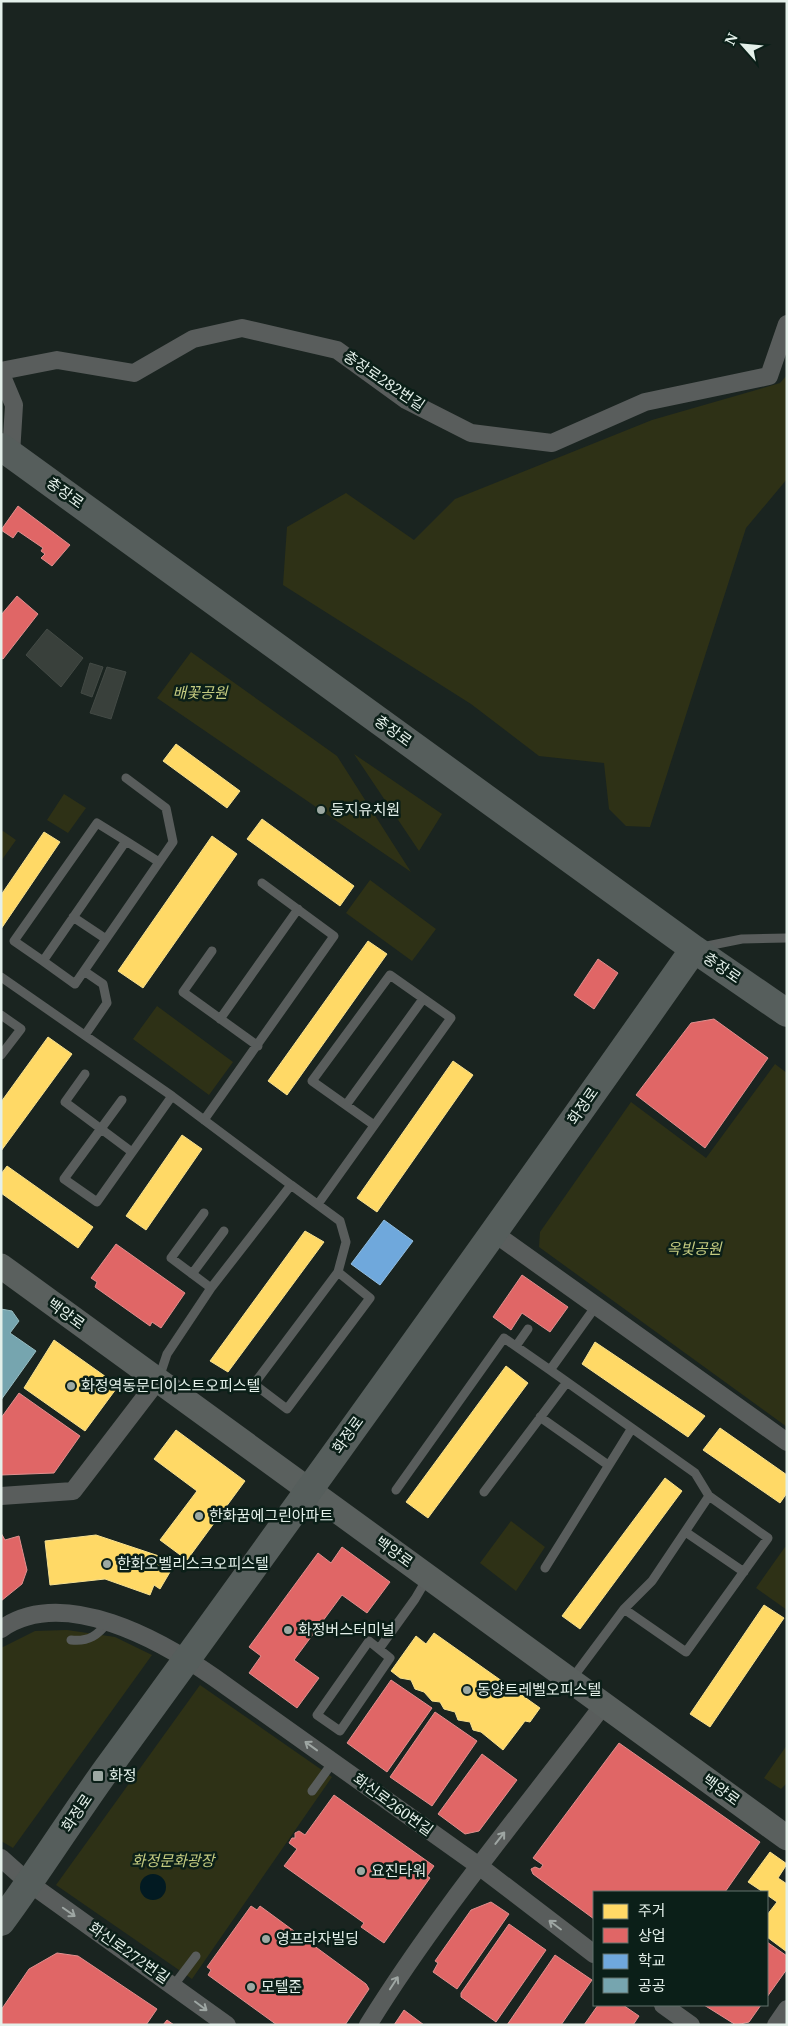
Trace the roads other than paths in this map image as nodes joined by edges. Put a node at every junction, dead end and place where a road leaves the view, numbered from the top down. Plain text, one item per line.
1 (787, 324) edge
2 (1, 373) edge
3 (5, 456) edge
4 (126, 778) dead end
5 (126, 841) junction
6 (159, 862) junction
7 (262, 883) dead end
8 (298, 909) junction
9 (74, 917) junction
10 (787, 938) edge
11 (106, 940) junction
12 (694, 949) junction
13 (212, 951) dead end
14 (43, 961) junction
15 (84, 970) junction
16 (1, 977) edge
17 (423, 998) junction
18 (787, 1013) edge
19 (1, 1015) edge
20 (220, 1019) junction
21 (85, 1035) junction
22 (258, 1046) junction
23 (1, 1055) edge
24 (85, 1074) dead end
25 (172, 1096) junction
26 (122, 1100) dead end
27 (346, 1105) junction
28 (204, 1120) junction
29 (374, 1125) junction
30 (100, 1129) junction
31 (132, 1152) junction
32 (291, 1185) junction
33 (318, 1204) junction
34 (204, 1213) dead end
35 (224, 1231) dead end
36 (494, 1233) junction
37 (1, 1266) edge
38 (338, 1272) junction
39 (192, 1274) junction
40 (211, 1288) junction
41 (596, 1306) junction
42 (528, 1329) dead end
43 (516, 1346) junction
44 (550, 1370) junction
45 (158, 1380) junction
46 (567, 1382) junction
47 (540, 1417) junction
48 (632, 1428) junction
49 (787, 1442) edge
50 (608, 1465) junction
51 (308, 1490) junction
52 (396, 1490) dead end
53 (484, 1492) dead end
54 (1, 1496) edge
55 (709, 1496) junction
56 (686, 1533) junction
57 (545, 1568) dead end
58 (744, 1572) junction
59 (428, 1577) junction
60 (624, 1609) junction
61 (109, 1622) junction
62 (1, 1629) edge
63 (71, 1640) dead end
64 (380, 1649) junction
65 (188, 1659) junction
66 (571, 1681) junction
67 (604, 1704) junction
68 (332, 1762) junction
69 (312, 1791) dead end
70 (787, 1838) edge
71 (1, 1858) edge
72 (478, 1866) junction
73 (29, 1883) junction
74 (1, 1922) edge
75 (593, 1953) edge
76 (196, 1956) dead end
77 (174, 1985) junction
78 (664, 2006) edge
79 (787, 2009) edge
80 (227, 2025) edge
81 (368, 2025) edge
82 (691, 2025) edge
83 (776, 2025) edge

1 - 2 street, 충장로282번길
2 - 3 street, 충장로282번길
3 - 12 main road, 충장로
4 - 6 lane
5 - 6 lane
5 - 9 lane
5 - 14 lane
6 - 11 lane
7 - 8 lane
8 - 20 lane
8 - 22 lane
9 - 11 lane
9 - 14 lane
10 - 12 lane
11 - 15 lane
12 - 18 main road, 충장로
12 - 36 main road, 화정로
13 - 20 lane
14 - 15 lane
15 - 21 lane
16 - 21 lane
17 - 27 lane
17 - 27 lane
17 - 29 lane
19 - 23 lane
20 - 22 lane
21 - 25 lane
22 - 28 lane
24 - 30 lane
25 - 28 lane
25 - 31 lane
26 - 30 lane
27 - 29 lane
28 - 32 lane
29 - 33 lane
30 - 31 lane
30 - 31 lane
32 - 33 lane
32 - 40 lane
33 - 38 lane
34 - 39 lane
35 - 39 lane
36 - 41 street
36 - 51 main road, 화정로
37 - 45 street, 백양로
38 - 38 lane
39 - 40 lane
40 - 45 lane
41 - 44 lane
41 - 49 street
42 - 43 lane
43 - 44 lane
43 - 52 lane
44 - 46 lane
45 - 51 street, 백양로
45 - 54 street
46 - 47 lane
46 - 48 lane
47 - 50 lane
47 - 53 lane
48 - 50 lane
48 - 55 lane
50 - 57 lane
51 - 59 street, 백양로
51 - 65 main road, 화정로
55 - 56 lane
55 - 58 lane
56 - 58 lane
56 - 60 lane
58 - 60 lane
59 - 64 lane
59 - 66 street, 백양로
60 - 66 lane
61 - 62 street, 화신로260번길
61 - 63 lane
61 - 65 street, 화신로260번길
64 - 64 lane
68 -> 65 street, 화신로260번길
65 - 73 main road, 화정로
66 - 67 street, 백양로
67 - 70 street, 백양로
72 -> 67 street
68 - 69 lane
68 - 72 street, 화신로260번길
71 - 73 street, 화신로272번길
75 -> 72 street, 화신로260번길
81 -> 72 street
73 - 74 main road, 화정로
73 -> 77 street, 화신로272번길
76 - 77 lane
77 -> 80 street, 화신로272번길
78 - 82 street
79 - 83 street

